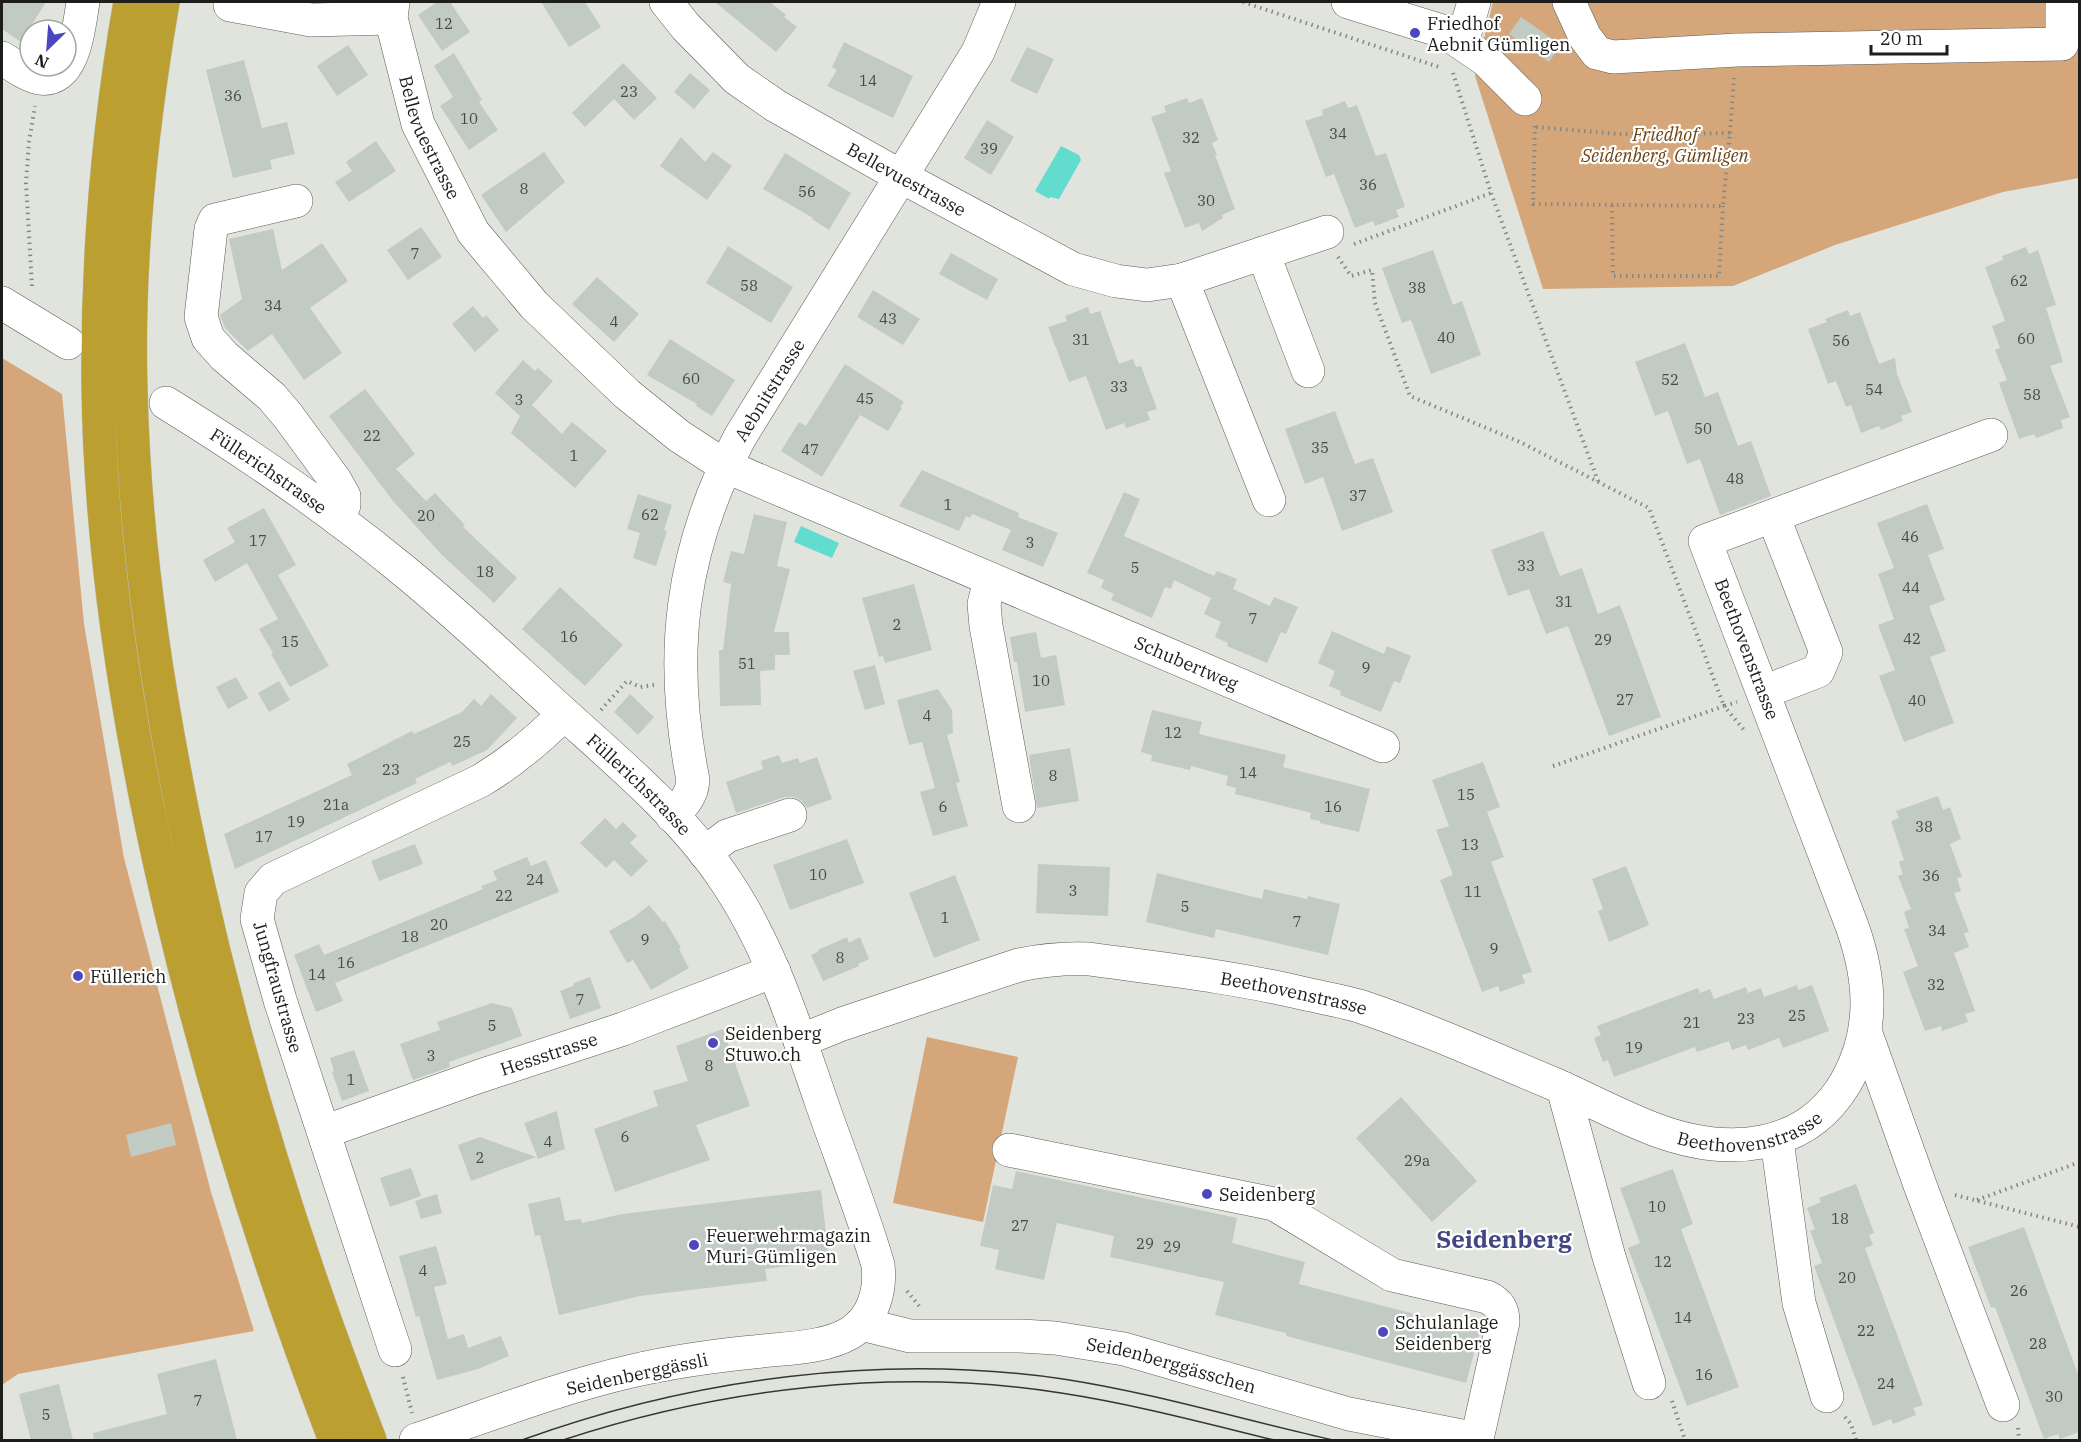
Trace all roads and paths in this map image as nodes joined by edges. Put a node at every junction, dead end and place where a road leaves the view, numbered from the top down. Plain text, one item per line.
1 (83, 2) edge
2 (130, 2) edge
3 (163, 2) edge
4 (231, 2) edge
5 (666, 2) edge
6 (999, 2) edge
7 (1243, 2) edge
8 (1348, 2) edge
9 (1474, 2) edge
10 (1569, 2) edge
11 (2062, 2) edge
12 (392, 10) edge
13 (78, 26) edge
14 (1445, 32) junction
15 (2, 58) edge
16 (18, 68) edge
17 (1735, 72) dead end
18 (39, 78) edge
19 (1530, 113) junction
20 (1730, 133) junction
21 (902, 177) junction
22 (1491, 193) junction
23 (296, 201) dead end
24 (1612, 205) junction
25 (1723, 207) junction
26 (1330, 241) junction
27 (1263, 253) junction
28 (1182, 280) junction
29 (16, 299) edge
30 (68, 343) dead end
31 (1308, 371) dead end
32 (166, 403) dead end
33 (1991, 435) dead end
34 (725, 466) junction
35 (1598, 482) junction
36 (1269, 500) dead end
37 (1773, 516) junction
38 (338, 519) junction
39 (990, 580) junction
40 (656, 684) dead end
41 (1764, 692) junction
42 (1724, 706) junction
43 (575, 724) junction
44 (1383, 746) dead end
45 (1553, 766) dead end
46 (1019, 807) dead end
47 (790, 814) dead end
48 (672, 816) junction
49 (705, 853) junction
50 (774, 971) junction
51 (1865, 1031) junction
52 (800, 1041) junction
53 (1563, 1088) junction
54 (324, 1132) junction
55 (1777, 1140) junction
56 (1009, 1150) dead end
57 (2079, 1162) edge
58 (1920, 1185) junction
59 (1976, 1200) junction
60 (2079, 1227) edge
61 (861, 1324) junction
62 (395, 1350) joint
63 (1648, 1383) dead end
64 (1827, 1396) dead end
65 (2003, 1405) dead end
66 (415, 1428) edge
67 (367, 1433) edge
68 (334, 1439) edge
69 (1477, 1439) edge

1 - 13 street
2 - 68 highway
3 - 67 highway
4 - 12 street, Bellevuestrasse
5 - 21 street, Bellevuestrasse
6 - 21 street, Aebnitstrasse
7 - 22 path
8 - 14 street
9 - 14 street
10 - 11 street
12 - 34 street, Bellevuestrasse
14 - 19 street
15 - 16 street
17 - 20 path
18 - 29 path
19 - 20 path
19 - 24 path
20 - 25 path
21 - 28 street, Bellevuestrasse
21 - 34 street, Aebnitstrasse
22 - 26 path
22 - 35 path
23 - 38 street
24 - 25 path
24 - 25 path
26 - 27 street, Bellevuestrasse
26 - 35 path
27 - 28 street, Bellevuestrasse
27 - 31 street
28 - 36 street
29 - 30 street
32 - 38 street, Füllerichstrasse
33 - 37 street, Beethovenstrasse
34 - 39 street, Schubertweg
34 - 48 street, Aebnitstrasse
35 - 42 path
37 - 41 street
37 - 41 street, Beethovenstrasse
38 - 43 street, Füllerichstrasse
39 - 44 street, Schubertweg
39 - 46 street
40 - 43 path
41 - 42 path
41 - 51 street, Beethovenstrasse
42 - 45 path
43 - 48 street, Füllerichstrasse
43 - 54 street, Jungfraustrasse
47 - 49 street
48 - 49 street, Füllerichstrasse
49 - 50 street, Füllerichstrasse
50 - 52 street, Füllerichstrasse
50 - 54 street, Hessstrasse
51 - 55 street, Beethovenstrasse
51 - 58 street
52 - 53 street, Beethovenstrasse
52 - 61 street, Füllerichstrasse
53 - 55 street, Beethovenstrasse
53 - 63 street
54 - 62 street, Jungfraustrasse
55 - 64 street
56 - 69 street
57 - 59 path
58 - 59 path
58 - 65 street
59 - 60 path
61 - 66 street, Seidenberggässli
61 - 69 street, Seidenberggässchen
62 - 66 path

